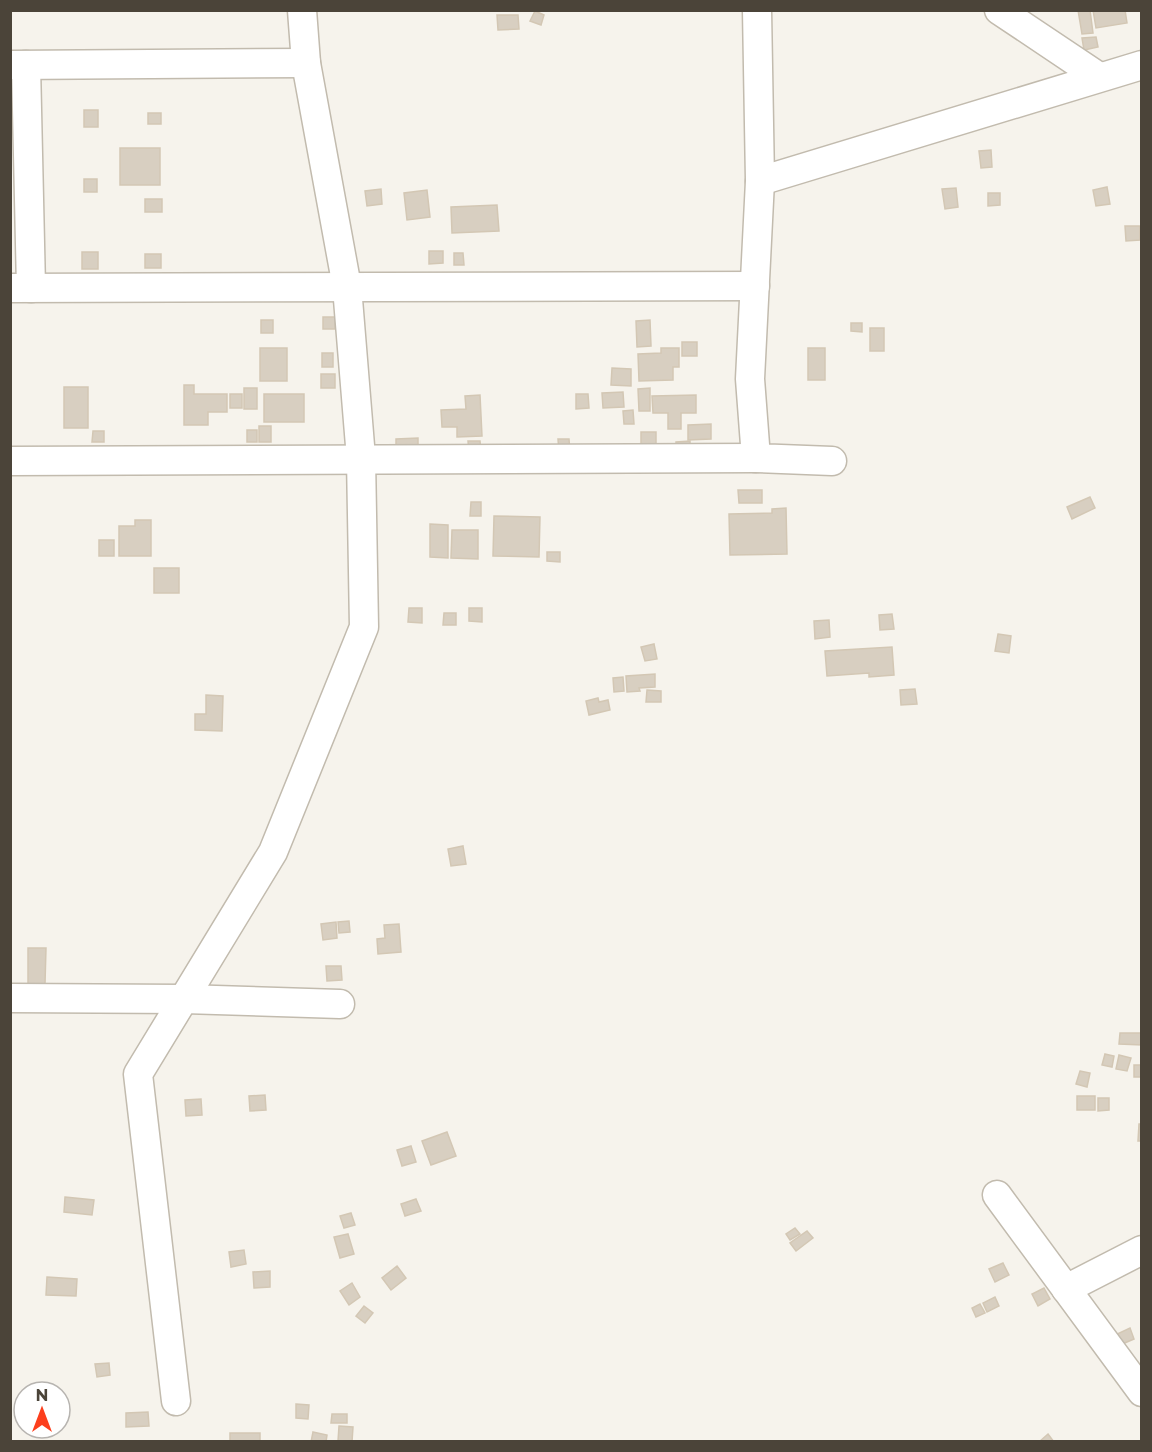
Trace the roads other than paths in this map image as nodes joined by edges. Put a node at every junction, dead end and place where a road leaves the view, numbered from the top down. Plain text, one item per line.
1 (302, 10) edge
2 (757, 10) edge
3 (999, 10) edge
4 (306, 63) junction
5 (1142, 64) edge
6 (18, 65) edge
7 (1099, 77) junction
8 (760, 181) junction
9 (755, 286) junction
10 (347, 287) junction
11 (21, 288) edge
12 (361, 458) junction
13 (756, 458) junction
14 (10, 461) edge
15 (832, 461) dead end
16 (10, 998) edge
17 (184, 999) junction
18 (340, 1004) dead end
19 (997, 1195) dead end
20 (1142, 1250) edge
21 (1066, 1289) junction
22 (1142, 1392) edge
23 (176, 1401) dead end

1 - 4 street
2 - 8 street
3 - 7 street
4 - 6 street
4 - 10 street
5 - 7 street
6 - 11 street
7 - 8 street
8 - 9 street
9 - 10 street
9 - 13 street
10 - 11 street
10 - 12 street
12 - 13 street
12 - 14 street
12 - 17 street
13 - 15 street
16 - 17 street
17 - 18 street
17 - 23 street
19 - 21 street
20 - 21 street
21 - 22 street

